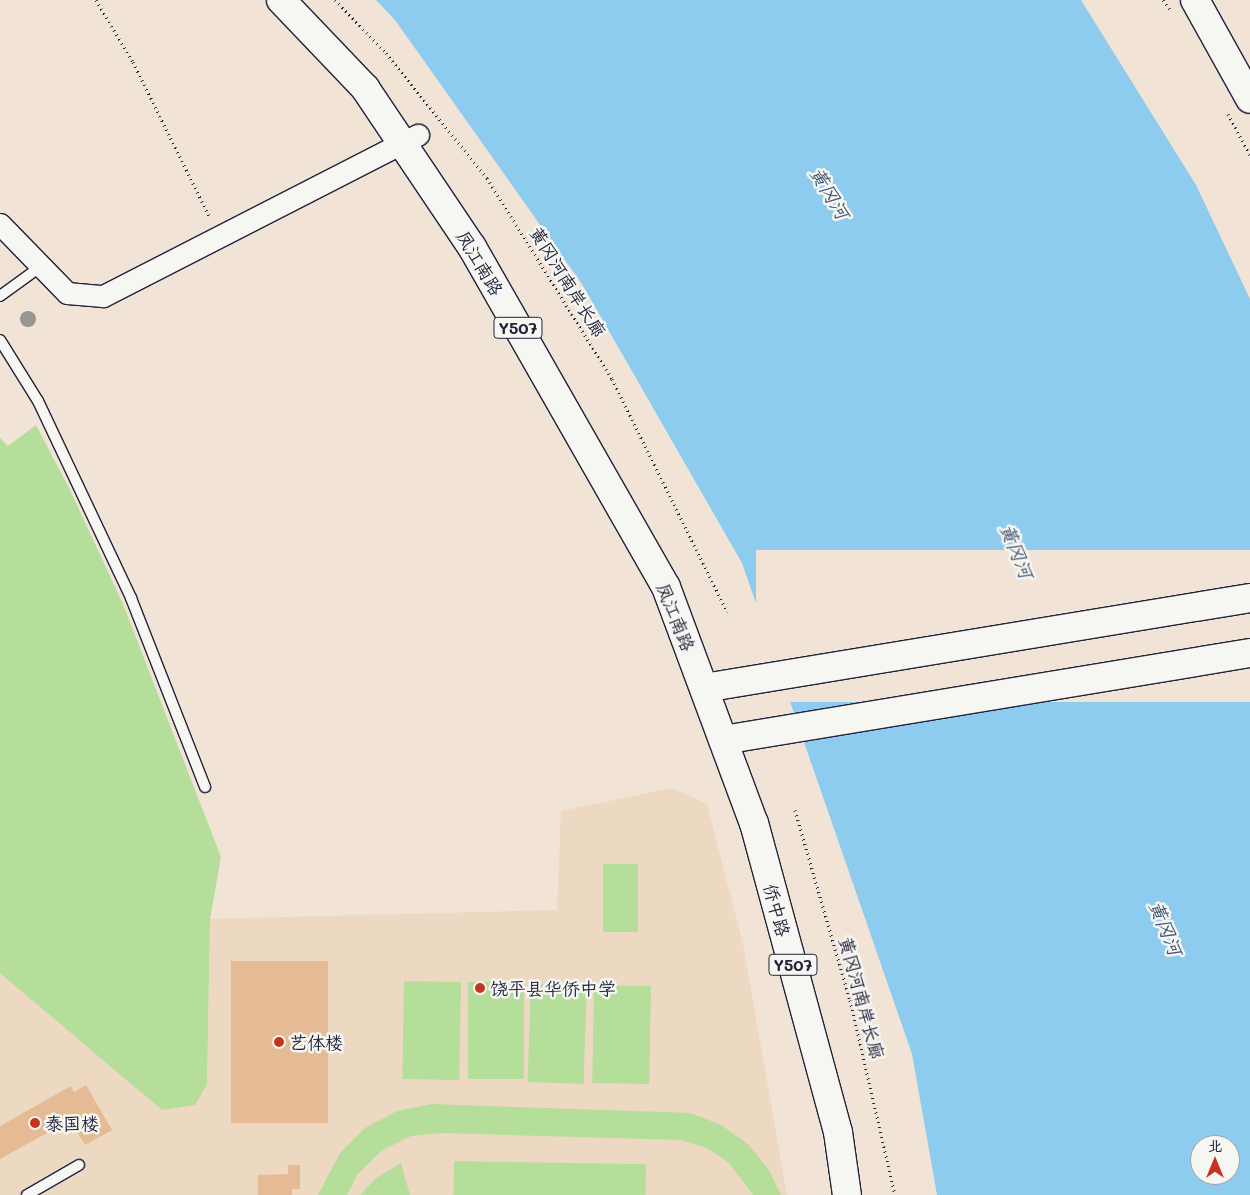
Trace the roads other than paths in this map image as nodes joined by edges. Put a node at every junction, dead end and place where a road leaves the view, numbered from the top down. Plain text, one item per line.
1 (281, 0) edge
2 (1194, 0) edge
3 (1250, 99) edge
4 (418, 136) dead end
5 (0, 224) edge
6 (40, 267) junction
7 (0, 296) edge
8 (0, 340) edge
9 (1250, 598) edge
10 (1250, 653) edge
11 (704, 688) junction
12 (723, 740) junction
13 (205, 787) dead end
14 (79, 1165) dead end
15 (26, 1195) edge
16 (847, 1195) edge

1 - 11 main road, 凤江南路 / Y507
2 - 3 main road
4 - 6 street
5 - 6 street
6 - 7 lane
8 - 13 lane
9 - 11 main road
10 - 12 main road
11 - 12 main road, 侨中路 / Y507
12 - 16 main road, 侨中路 / Y507
14 - 15 lane

